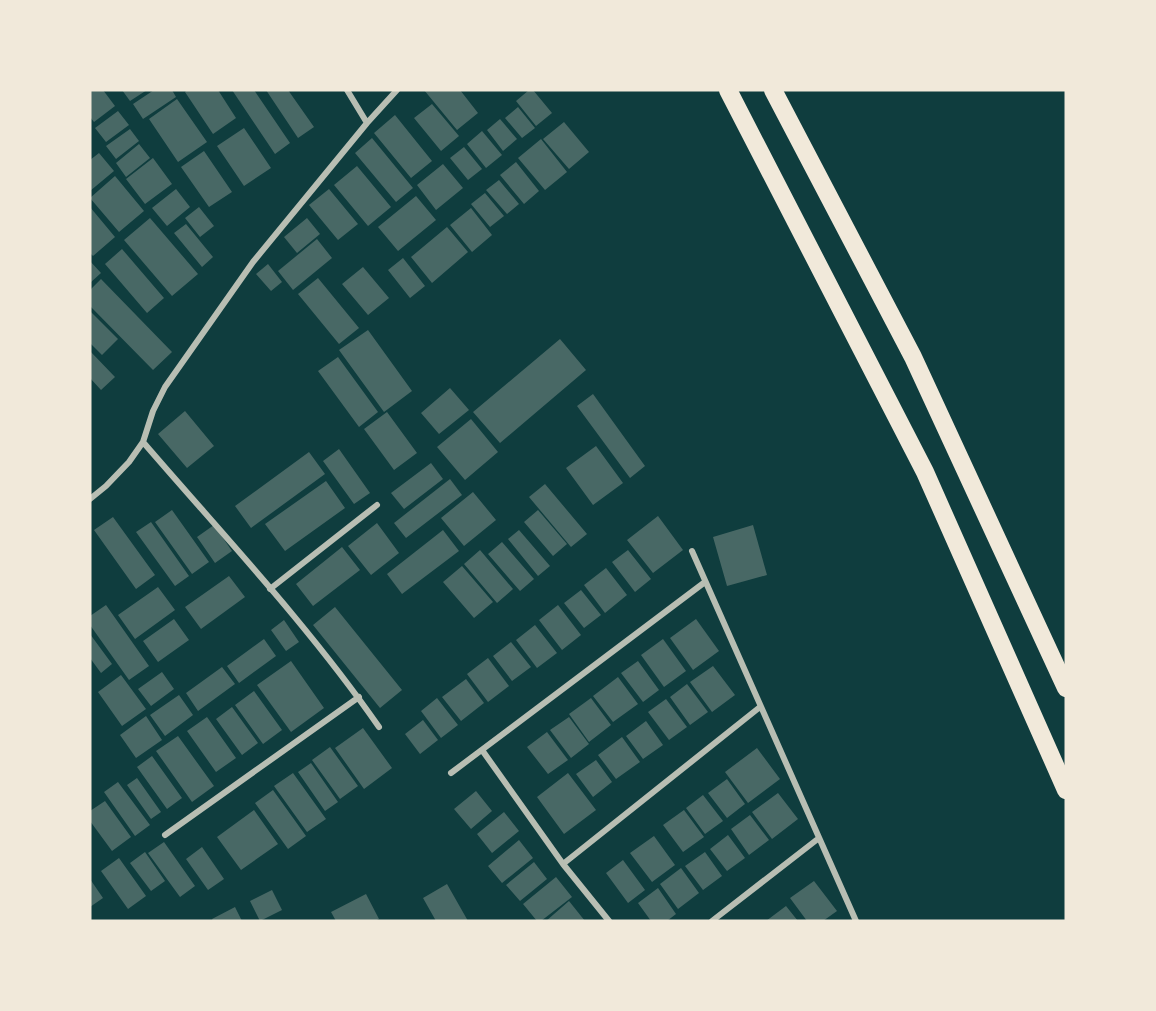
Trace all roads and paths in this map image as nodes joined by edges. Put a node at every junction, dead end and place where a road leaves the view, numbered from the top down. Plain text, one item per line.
1 (347, 90) edge
2 (397, 90) edge
3 (728, 90) edge
4 (773, 90) edge
5 (367, 123) junction
6 (143, 442) junction
7 (90, 499) edge
8 (377, 505) dead end
9 (692, 551) dead end
10 (705, 582) junction
11 (270, 589) junction
12 (1066, 688) edge
13 (359, 698) junction
14 (760, 707) junction
15 (379, 727) dead end
16 (482, 750) junction
17 (451, 773) dead end
18 (1066, 790) edge
19 (165, 835) dead end
20 (819, 838) junction
21 (563, 864) junction
22 (609, 921) edge
23 (711, 921) edge
24 (856, 921) edge

1 - 5 street
2 - 5 street
3 - 18 highway
4 - 12 highway
5 - 6 street
6 - 7 street
6 - 11 street
8 - 11 street
9 - 10 street
10 - 14 street
10 - 16 street
11 - 13 street
13 - 15 street
13 - 19 street
14 - 20 street
14 - 21 street
16 - 17 street
16 - 21 street
20 - 23 street
20 - 24 street
21 - 22 street

